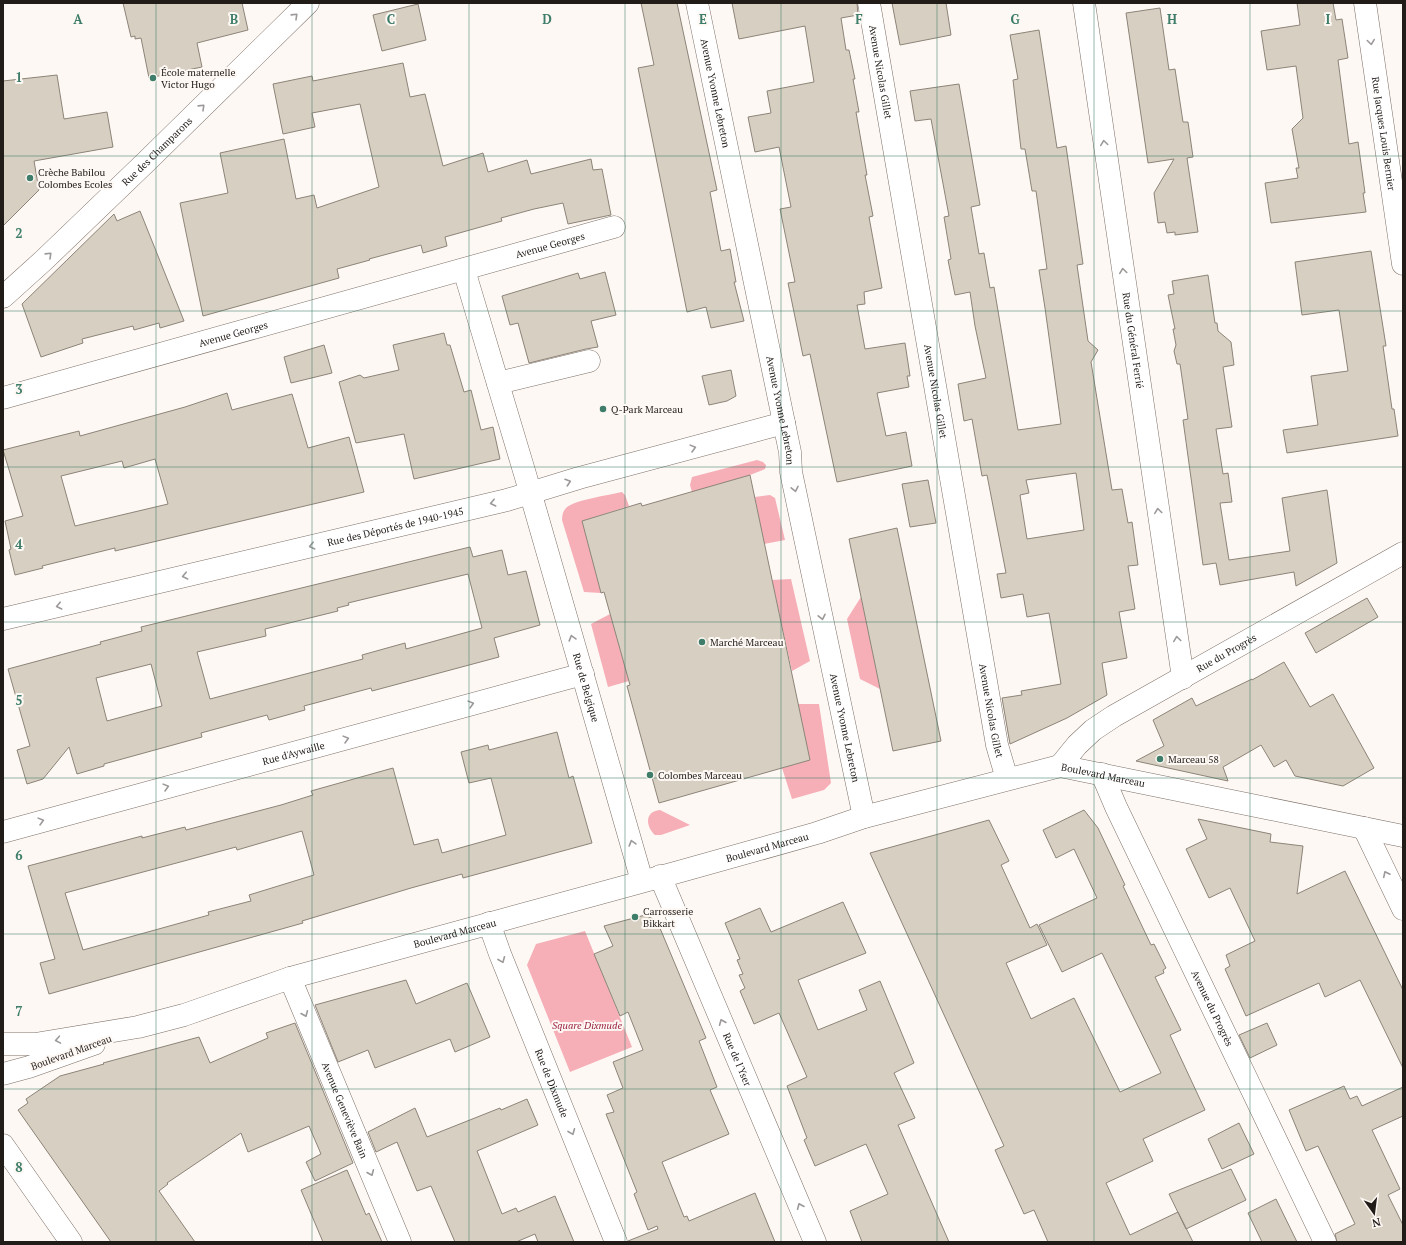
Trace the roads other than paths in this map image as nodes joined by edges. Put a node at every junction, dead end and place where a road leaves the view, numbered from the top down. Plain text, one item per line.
1 (308, 3) edge
2 (697, 3) edge
3 (869, 3) edge
4 (1084, 3) edge
5 (1366, 3) edge
6 (614, 227) dead end
7 (1403, 264) edge
8 (464, 270) junction
9 (11, 285) edge
10 (3, 297) edge
11 (588, 361) dead end
12 (498, 383) junction
13 (3, 398) edge
14 (784, 423) junction
15 (530, 494) junction
16 (1403, 553) edge
17 (3, 619) edge
18 (583, 674) junction
19 (1183, 678) junction
20 (1060, 766) junction
21 (1102, 774) junction
22 (1007, 779) junction
23 (864, 817) junction
24 (1364, 828) junction
25 (3, 832) edge
26 (1403, 836) edge
27 (651, 879) junction
28 (1403, 909) edge
29 (489, 923) junction
30 (290, 978) junction
31 (138, 1027) junction
32 (3, 1044) edge
33 (3, 1074) edge
34 (3, 1145) edge
35 (71, 1242) edge
36 (400, 1242) edge
37 (616, 1242) edge
38 (815, 1242) edge
39 (1325, 1242) edge

9 -> 1 street, Rue des Champarons
2 - 14 street, Avenue Yvonne Lebreton
3 - 22 street, Avenue Nicolas Gillet
19 -> 4 street, Rue du Général Ferrié
5 -> 7 street, Rue Jacques Louis Bernier
6 - 8 street, Avenue Georges
8 - 12 street
8 - 13 street, Avenue Georges
9 - 10 street, Rue des Champarons
11 - 12 street
12 - 15 street
15 -> 14 street, Rue des Déportés de 1940-1945
14 -> 23 street, Avenue Yvonne Lebreton
15 -> 17 street, Rue des Déportés de 1940-1945
18 -> 15 street, Rue de Belgique
16 - 19 street, Rue du Progrès
25 -> 18 street, Rue d'Aywaille
27 -> 18 street, Rue de Belgique
19 - 20 street, Rue du Progrès
20 - 21 street, Boulevard Marceau
20 - 22 street, Boulevard Marceau
21 - 24 street, Boulevard Marceau
21 - 39 street, Avenue du Progrès
22 - 23 street, Boulevard Marceau
23 - 27 street, Boulevard Marceau
24 - 26 street, Boulevard Marceau
28 -> 24 street
27 - 29 street, Boulevard Marceau
38 -> 27 street, Rue de l'Yser
29 - 30 street, Boulevard Marceau
29 -> 37 street, Rue de Dixmude
30 - 31 street, Boulevard Marceau
30 -> 36 street, Avenue Geneviève Bain
31 -> 32 street, Boulevard Marceau
31 - 33 street, Boulevard Marceau
34 - 35 street

